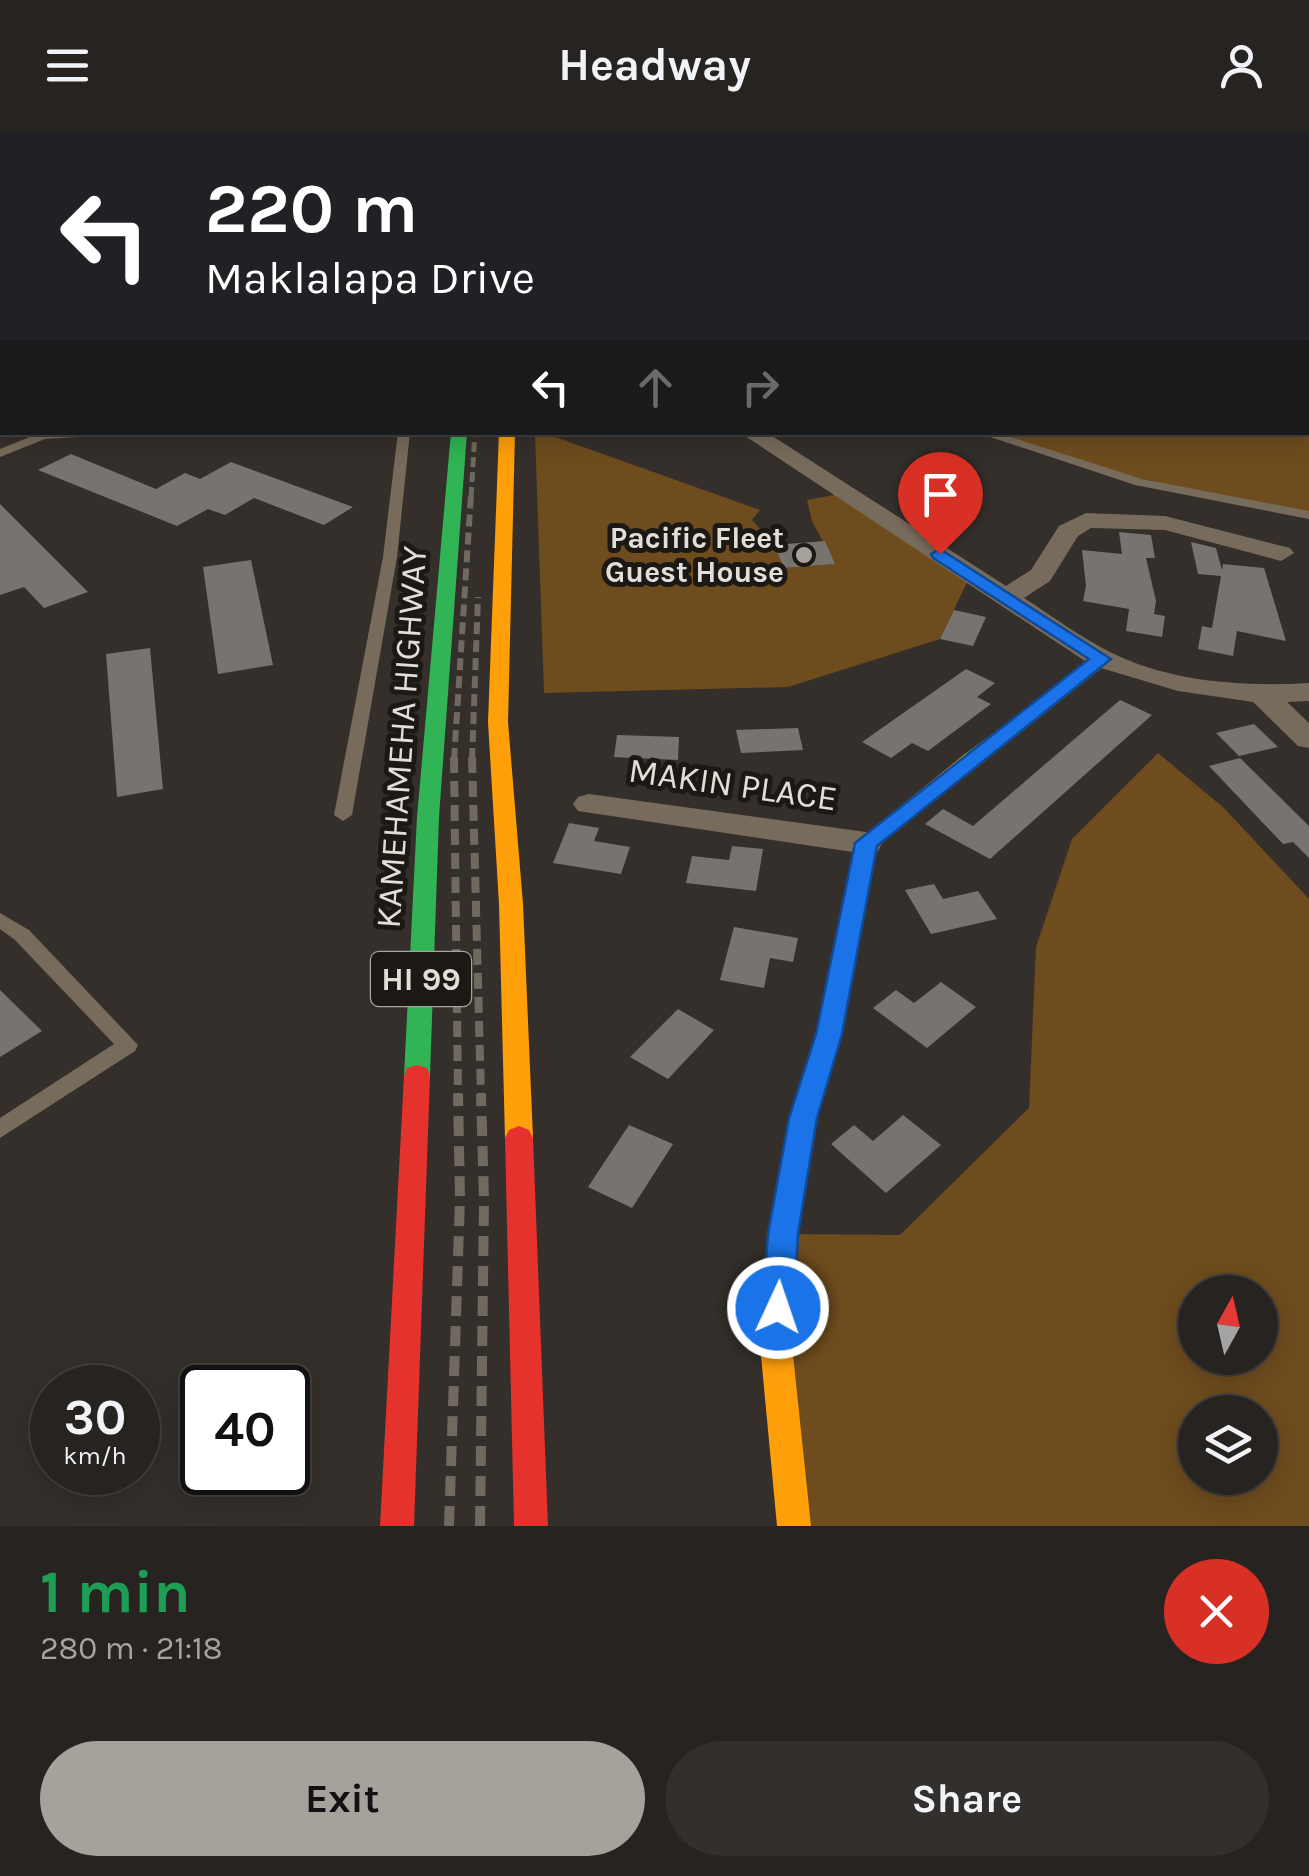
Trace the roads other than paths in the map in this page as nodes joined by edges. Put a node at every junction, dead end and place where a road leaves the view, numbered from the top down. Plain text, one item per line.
1 (29, 435) edge
2 (65, 435) edge
3 (404, 435) edge
4 (459, 435) edge
5 (507, 435) edge
6 (755, 435) edge
7 (991, 435) edge
8 (36, 438) junction
9 (0, 453) edge
10 (1309, 516) edge
11 (1281, 552) dead end
12 (1007, 597) junction
13 (1102, 659) junction
14 (1309, 692) edge
15 (1264, 696) junction
16 (1309, 739) edge
17 (589, 804) dead end
18 (343, 815) dead end
19 (866, 843) junction
20 (0, 920) edge
21 (0, 1128) edge
22 (532, 1522) edge
23 (397, 1526) edge
24 (794, 1526) edge

1 - 8 lane
2 - 8 lane
3 - 18 lane
4 - 23 main road, KAMEHAMEHA HIGHWAY / HI 99
5 - 22 main road, HI 99
6 - 12 street
7 - 10 lane
8 - 9 lane
11 - 12 street
12 - 13 street
13 - 15 street
13 - 19 main road
14 - 15 street
15 - 16 street
17 - 19 street, MAKIN PLACE
19 - 24 main road
20 - 21 lane

